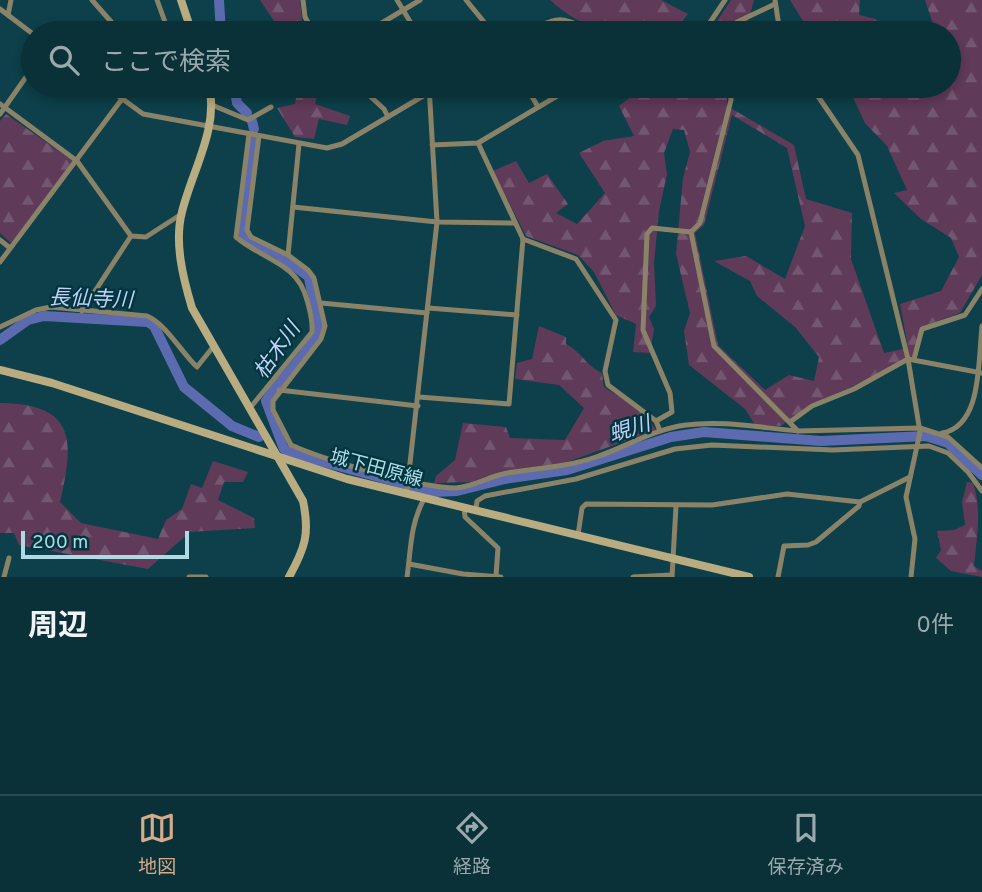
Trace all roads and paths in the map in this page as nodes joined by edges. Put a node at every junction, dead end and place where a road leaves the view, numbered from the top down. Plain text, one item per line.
1 (11, 0) edge
2 (92, 0) edge
3 (157, 0) edge
4 (181, 0) edge
5 (303, 0) edge
6 (397, 0) edge
7 (420, 0) edge
8 (467, 0) edge
9 (725, 0) edge
10 (775, 2) edge
11 (0, 9) edge
12 (403, 10) junction
13 (8, 15) junction
14 (110, 21) edge
15 (165, 21) edge
16 (188, 21) edge
17 (307, 21) edge
18 (385, 21) edge
19 (410, 21) edge
20 (484, 21) edge
21 (550, 21) edge
22 (568, 21) edge
23 (711, 21) edge
24 (739, 21) edge
25 (778, 21) edge
26 (21, 25) edge
27 (21, 83) edge
28 (211, 98) edge
29 (372, 98) edge
30 (416, 98) edge
31 (429, 98) edge
32 (533, 98) edge
33 (553, 98) edge
34 (731, 98) edge
35 (819, 98) edge
36 (122, 99) joint
37 (212, 105) junction
38 (3, 106) edge
39 (271, 107) dead end
40 (538, 107) junction
41 (0, 114) edge
42 (388, 117) junction
43 (209, 126) junction
44 (249, 134) junction
45 (259, 136) junction
46 (299, 144) junction
47 (478, 144) junction
48 (432, 145) junction
49 (77, 161) junction
50 (293, 207) junction
51 (181, 214) junction
52 (436, 222) junction
53 (515, 223) junction
54 (691, 232) junction
55 (131, 236) junction
56 (523, 239) junction
57 (0, 240) edge
58 (10, 248) junction
59 (288, 255) junction
60 (0, 262) edge
61 (982, 289) edge
62 (321, 303) junction
63 (82, 311) junction
64 (427, 311) junction
65 (517, 315) junction
66 (982, 326) edge
67 (0, 327) edge
68 (214, 347) junction
69 (911, 359) junction
70 (0, 370) edge
71 (982, 373) edge
72 (279, 390) junction
73 (419, 397) junction
74 (418, 406) junction
75 (250, 408) junction
76 (656, 421) junction
77 (790, 422) junction
78 (920, 430) junction
79 (660, 431) junction
80 (798, 432) junction
81 (939, 434) junction
82 (920, 443) junction
83 (278, 456) junction
84 (982, 468) edge
85 (910, 477) junction
86 (410, 481) junction
87 (407, 490) dead end
88 (982, 491) edge
89 (424, 499) junction
90 (860, 502) junction
91 (676, 506) junction
92 (464, 508) junction
93 (476, 509) junction
94 (578, 535) junction
95 (9, 558) dead end
96 (672, 558) junction
97 (409, 564) junction
98 (717, 573) edge
99 (671, 576) edge
100 (4, 577) edge
101 (189, 577) edge
102 (206, 577) edge
103 (289, 577) edge
104 (407, 577) edge
105 (498, 577) edge
106 (633, 577) edge
107 (749, 577) edge
108 (778, 577) edge
109 (911, 577) edge

1 - 13 street
2 - 14 street
3 - 15 street
4 - 16 main road
5 - 17 street
6 - 12 street
7 - 12 street
8 - 20 street
9 - 23 street
10 - 24 street
10 - 25 street
11 - 13 street
12 - 18 street
12 - 19 street
13 - 26 street
21 - 22 street
27 - 38 street
28 - 37 main road
29 - 42 street
30 - 42 street
31 - 48 street
32 - 40 street
33 - 40 street
34 - 54 street
35 - 69 street
36 - 43 street
36 - 49 street
37 - 39 street
37 - 43 main road
38 - 41 street
38 - 49 street
40 - 47 street
42 - 46 street
43 - 44 street
43 - 51 main road
44 - 45 street
44 - 75 street
45 - 46 street
45 - 59 street
46 - 50 street
47 - 48 street
47 - 53 street
48 - 52 street
49 - 55 street
49 - 58 street
50 - 52 street
50 - 59 street
51 - 55 street
51 - 68 main road
52 - 53 street
52 - 64 street
53 - 56 street
54 - 76 street
54 - 77 street
55 - 63 street
56 - 65 street
56 - 76 street
57 - 58 street
58 - 60 street
59 - 62 street
61 - 69 street
62 - 64 street
62 - 72 street
63 - 67 street
63 - 68 street
64 - 65 street
64 - 73 street
65 - 73 street
66 - 71 street
68 - 75 main road
69 - 71 street
69 - 77 street
69 - 78 street
70 - 83 main road, 城下田原線
71 - 81 street
72 - 74 street
72 - 86 street
73 - 74 street
74 - 86 street
75 - 83 main road
76 - 79 street
77 - 80 street
78 - 80 street
78 - 81 street
78 - 82 street
79 - 80 street
79 - 86 street
81 - 84 street
82 - 85 street
82 - 88 street
82 - 93 street
83 - 89 main road, 城下田原線
83 - 103 main road
85 - 90 street
85 - 109 street
86 - 87 street
89 - 92 main road, 城下田原線
89 - 97 street
90 - 91 street
90 - 108 street
91 - 94 street
91 - 96 street
92 - 93 main road, 城下田原線
92 - 105 street
93 - 94 main road, 城下田原線
94 - 96 main road, 城下田原線
95 - 100 street
96 - 98 main road, 城下田原線
96 - 99 street
97 - 104 street
97 - 105 street
98 - 107 main road, 城下田原線
99 - 106 street
101 - 102 street

